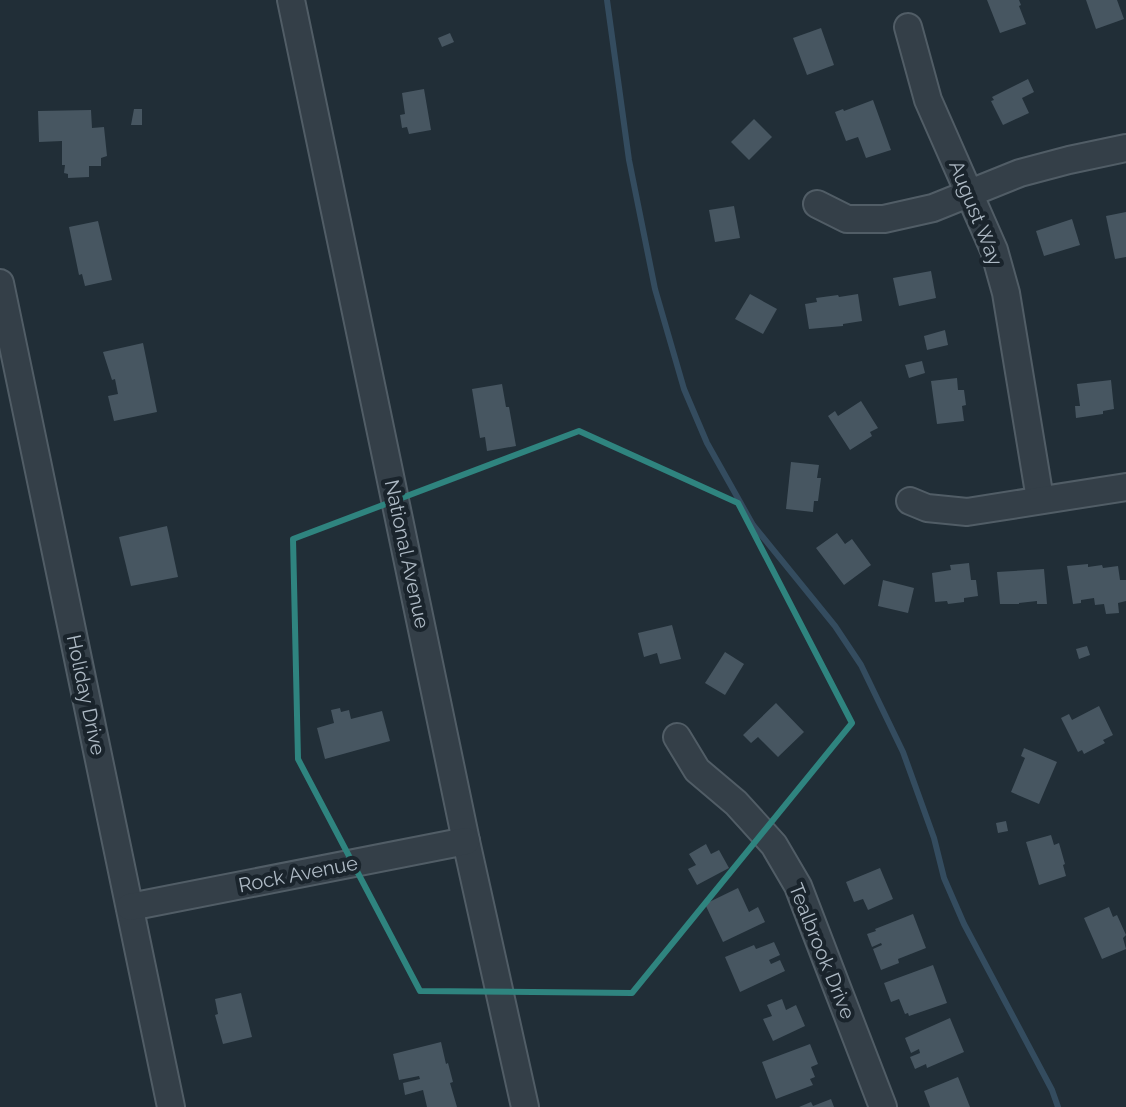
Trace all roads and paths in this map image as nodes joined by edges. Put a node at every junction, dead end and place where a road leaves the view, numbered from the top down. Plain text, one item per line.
1 (291, 0) edge
2 (908, 27) dead end
3 (1126, 148) edge
4 (970, 195) junction
5 (817, 204) dead end
6 (0, 283) edge
7 (1126, 487) edge
8 (1040, 499) junction
9 (910, 501) dead end
10 (677, 737) dead end
11 (466, 841) junction
12 (130, 907) junction
13 (171, 1107) edge
14 (525, 1107) edge
15 (883, 1107) edge

1 - 11 street, National Avenue
2 - 4 street, August Way
3 - 4 street
4 - 5 street
4 - 8 street, August Way
6 - 12 street, Holiday Drive
7 - 8 street
8 - 9 street
10 - 15 street, Tealbrook Drive
11 - 12 street, Rock Avenue
11 - 14 street, National Avenue
12 - 13 street, Holiday Drive

